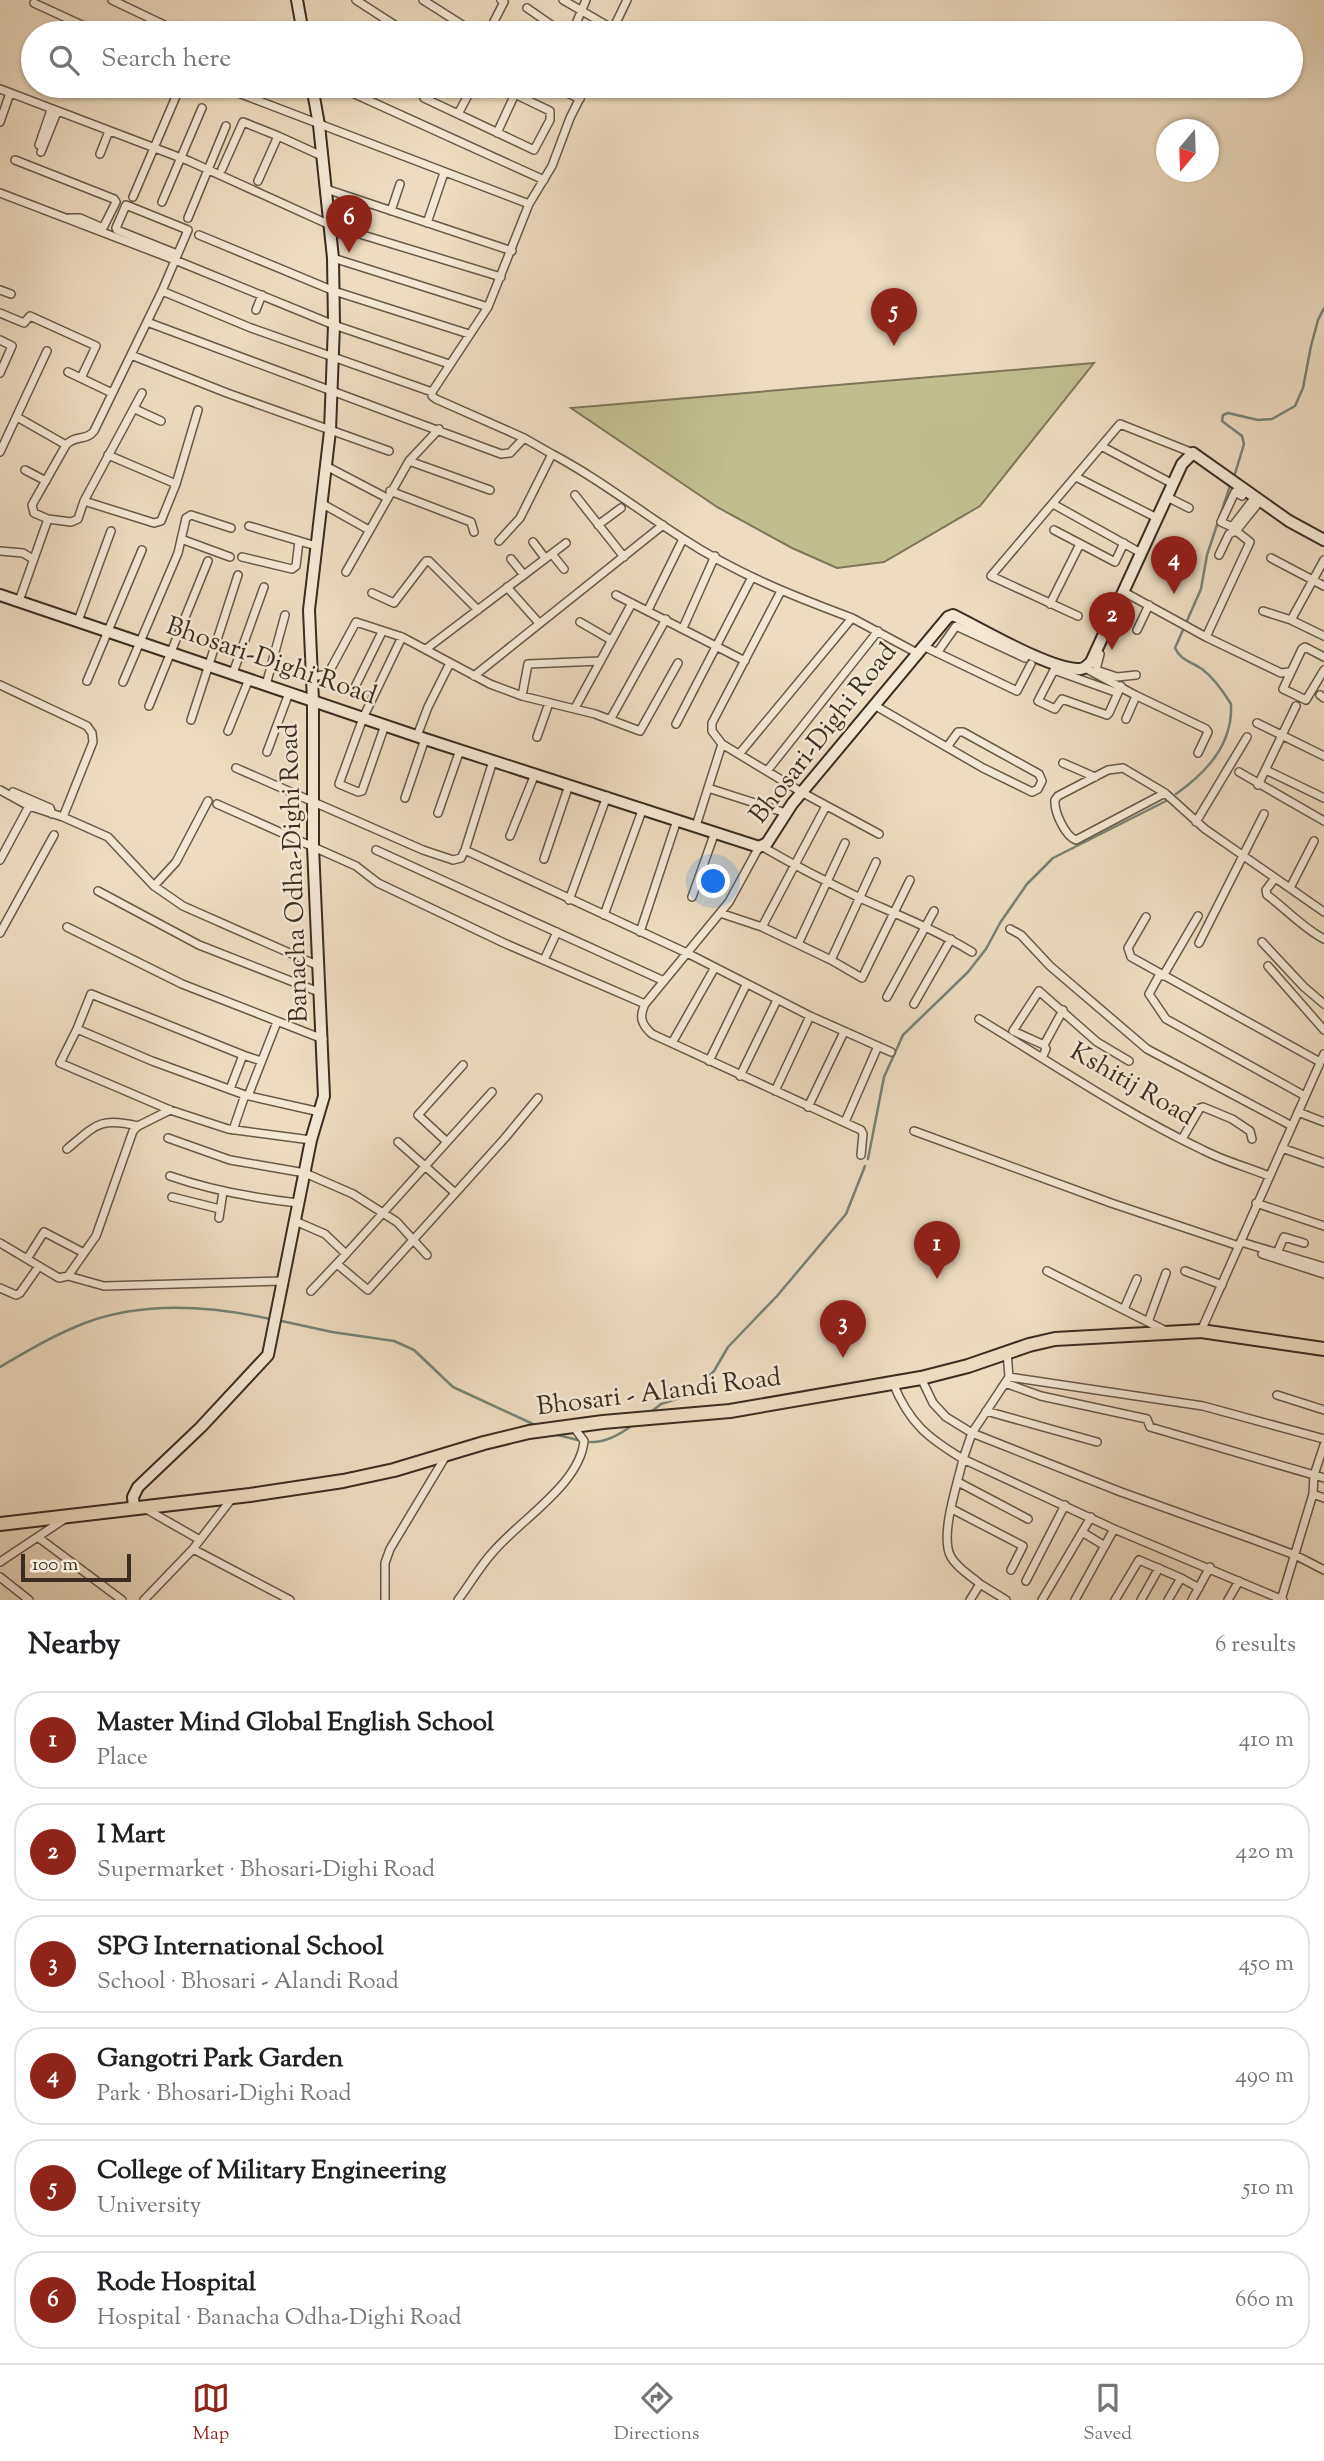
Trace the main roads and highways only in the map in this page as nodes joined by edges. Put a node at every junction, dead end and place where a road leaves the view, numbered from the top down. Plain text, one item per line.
1 (1324, 1349) edge
2 (0, 1524) edge

1 - 2 main road, Bhosari - Alandi Road

